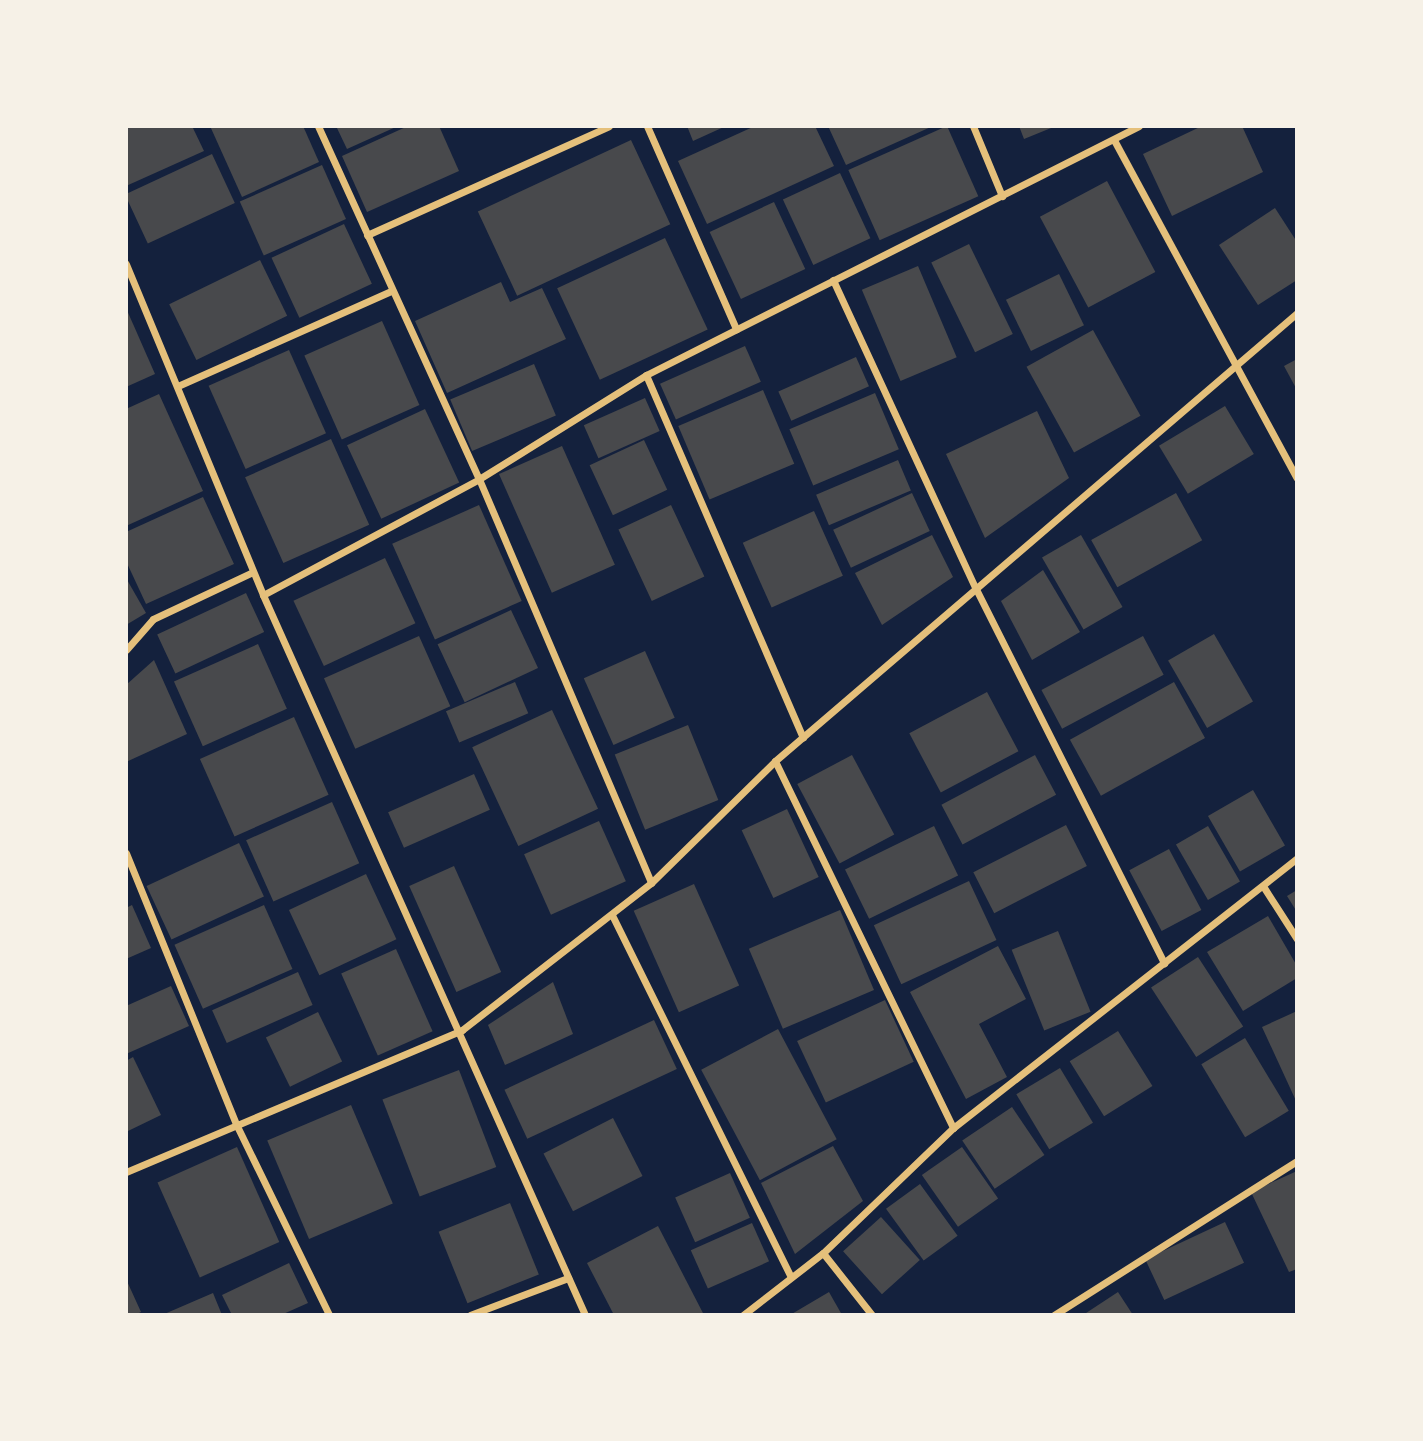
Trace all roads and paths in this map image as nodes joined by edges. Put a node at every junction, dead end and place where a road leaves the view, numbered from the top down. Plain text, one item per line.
1 (318, 126) edge
2 (609, 126) edge
3 (647, 126) edge
4 (973, 126) edge
5 (1139, 126) edge
6 (1114, 140) junction
7 (1002, 196) junction
8 (366, 235) junction
9 (126, 264) edge
10 (834, 280) junction
11 (391, 291) junction
12 (1297, 313) edge
13 (736, 329) junction
14 (1234, 365) junction
15 (646, 375) junction
16 (180, 385) junction
17 (1297, 478) edge
18 (480, 479) junction
19 (253, 572) junction
20 (976, 589) junction
21 (263, 596) junction
22 (126, 650) edge
23 (803, 737) junction
24 (775, 761) junction
25 (126, 853) edge
26 (1297, 858) edge
27 (651, 883) junction
28 (1262, 886) junction
29 (612, 915) junction
30 (1297, 939) edge
31 (1164, 963) junction
32 (463, 1030) junction
33 (237, 1126) junction
34 (953, 1128) junction
35 (1297, 1161) edge
36 (126, 1172) edge
37 (823, 1253) junction
38 (791, 1277) junction
39 (568, 1278) junction
40 (330, 1315) edge
41 (470, 1315) edge
42 (585, 1315) edge
43 (743, 1315) edge
44 (872, 1315) edge
45 (1054, 1315) edge

1 - 8 street
2 - 8 street
3 - 13 street
4 - 7 street
5 - 6 street
6 - 7 street
6 - 14 street
7 - 10 street
8 - 11 street
9 - 16 street
10 - 13 street
10 - 20 street
11 - 16 street
11 - 18 street
12 - 14 street
13 - 15 street
14 - 17 street
14 - 20 street
15 - 18 street
15 - 23 street
16 - 19 street
18 - 21 street
18 - 27 street
19 - 21 street
19 - 22 street
20 - 23 street
20 - 31 street
21 - 32 street
23 - 24 street
24 - 27 street
24 - 34 street
25 - 33 street
26 - 28 street
27 - 29 street
28 - 30 street
28 - 31 street
29 - 32 street
29 - 38 street
31 - 34 street
32 - 33 street
32 - 39 street
33 - 36 street
33 - 40 street
34 - 37 street
35 - 45 street
37 - 38 street
37 - 44 street
38 - 43 street
39 - 41 street
39 - 42 street

